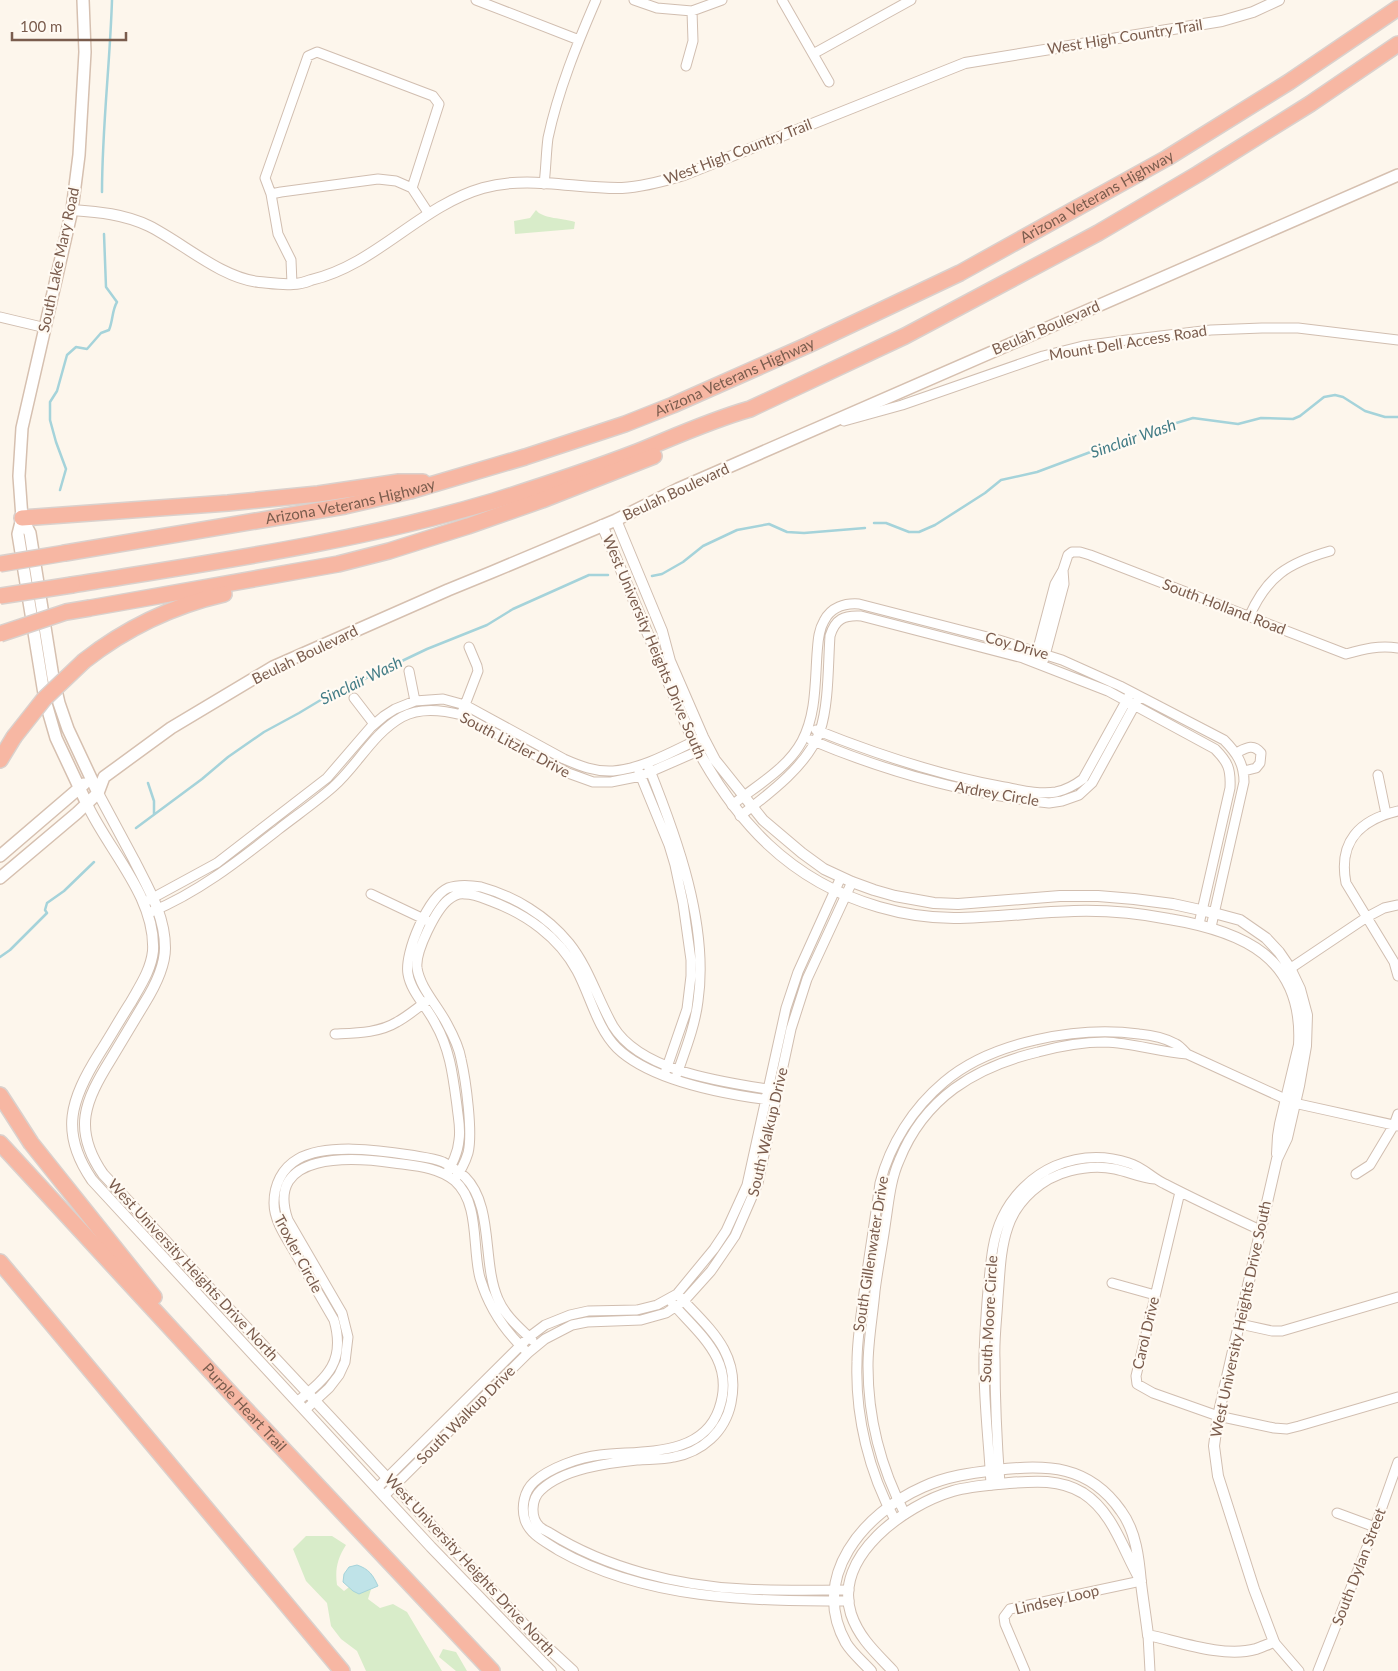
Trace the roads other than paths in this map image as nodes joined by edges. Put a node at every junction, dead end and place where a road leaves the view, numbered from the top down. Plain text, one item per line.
1 (83, 0) edge
2 (476, 0) edge
3 (596, 0) edge
4 (634, 0) edge
5 (722, 0) edge
6 (782, 0) edge
7 (910, 0) edge
8 (1279, 0) edge
9 (1398, 8) edge
10 (692, 11) junction
11 (579, 40) junction
12 (1398, 44) edge
13 (813, 54) junction
14 (686, 66) dead end
15 (829, 82) dead end
16 (1398, 175) edge
17 (544, 184) junction
18 (412, 188) junction
19 (271, 194) junction
20 (72, 210) junction
21 (429, 214) junction
22 (292, 284) junction
23 (0, 317) edge
24 (46, 328) junction
25 (1398, 340) edge
26 (750, 409) junction
27 (810, 432) junction
28 (439, 482) junction
29 (22, 518) junction
30 (616, 520) junction
31 (602, 525) junction
32 (1330, 550) dead end
33 (0, 564) edge
34 (288, 574) junction
35 (0, 596) edge
36 (827, 616) junction
37 (1249, 617) junction
38 (836, 621) junction
39 (0, 634) edge
40 (469, 647) dead end
41 (1398, 648) edge
42 (1042, 652) junction
43 (1038, 663) junction
44 (409, 671) dead end
45 (1135, 694) junction
46 (354, 698) dead end
47 (415, 701) junction
48 (1130, 703) junction
49 (465, 705) junction
50 (462, 715) junction
51 (374, 724) junction
52 (808, 728) junction
53 (820, 732) junction
54 (703, 737) junction
55 (804, 737) junction
56 (815, 741) junction
57 (692, 742) junction
58 (703, 749) junction
59 (1236, 753) junction
60 (0, 760) edge
61 (647, 762) junction
62 (636, 765) junction
63 (1244, 771) junction
64 (651, 772) junction
65 (1378, 775) dead end
66 (641, 776) junction
67 (104, 777) junction
68 (91, 778) junction
69 (78, 788) junction
70 (98, 793) junction
71 (743, 796) junction
72 (87, 804) junction
73 (732, 805) junction
74 (752, 807) junction
75 (1398, 811) edge
76 (1386, 814) junction
77 (740, 816) junction
78 (0, 856) edge
79 (841, 877) junction
80 (0, 878) edge
81 (852, 882) junction
82 (835, 890) junction
83 (371, 894) dead end
84 (846, 895) junction
85 (154, 898) junction
86 (143, 903) junction
87 (1398, 904) edge
88 (158, 909) junction
89 (1202, 910) junction
90 (1214, 912) junction
91 (146, 914) junction
92 (1368, 917) junction
93 (428, 921) junction
94 (1199, 924) junction
95 (1211, 927) junction
96 (1286, 971) junction
97 (1398, 976) edge
98 (427, 1001) junction
99 (335, 1034) dead end
100 (1187, 1054) junction
101 (668, 1065) junction
102 (678, 1070) junction
103 (664, 1075) junction
104 (675, 1079) junction
105 (939, 1086) junction
106 (768, 1089) junction
107 (778, 1091) junction
108 (0, 1095) edge
109 (947, 1095) junction
110 (765, 1100) junction
111 (776, 1101) junction
112 (1290, 1101) junction
113 (1398, 1114) edge
114 (1396, 1126) edge
115 (0, 1143) edge
116 (452, 1174) junction
117 (1356, 1174) dead end
118 (1180, 1192) junction
119 (1260, 1230) junction
120 (0, 1262) edge
121 (1112, 1283) dead end
122 (677, 1294) junction
123 (1156, 1295) junction
124 (1398, 1297) edge
125 (668, 1299) junction
126 (684, 1301) junction
127 (675, 1307) junction
128 (1240, 1324) junction
129 (529, 1337) junction
130 (538, 1345) junction
131 (520, 1346) junction
132 (528, 1353) junction
133 (308, 1393) junction
134 (1398, 1397) edge
135 (236, 1400) junction
136 (315, 1401) junction
137 (298, 1402) junction
138 (305, 1410) junction
139 (1218, 1416) junction
140 (1398, 1462) edge
141 (557, 1468) junction
142 (994, 1470) junction
143 (562, 1477) junction
144 (387, 1478) junction
145 (995, 1484) junction
146 (395, 1486) junction
147 (377, 1488) junction
148 (384, 1496) junction
149 (898, 1501) junction
150 (888, 1507) junction
151 (905, 1514) junction
152 (1337, 1514) dead end
153 (895, 1520) junction
154 (1375, 1527) junction
155 (1141, 1581) junction
156 (834, 1590) junction
157 (850, 1590) junction
158 (835, 1601) junction
159 (849, 1601) junction
160 (1148, 1635) junction
161 (1274, 1642) junction
162 (342, 1671) edge
163 (492, 1671) edge
164 (551, 1671) edge
165 (573, 1671) edge
166 (871, 1671) edge
167 (893, 1671) edge
168 (1024, 1671) edge
169 (1150, 1671) edge
170 (1299, 1671) edge
171 (1318, 1671) edge

1 - 20 main road, South Lake Mary Road
2 - 11 street
3 - 11 street
4 - 10 street
5 - 10 street
6 - 13 street
7 - 13 street
8 - 17 street, West High Country Trail
9 - 28 highway, Arizona Veterans Highway
10 - 14 street
11 - 17 street
12 - 26 highway, Arizona Veterans Highway
13 - 15 street
16 - 27 main road, Beulah Boulevard
17 - 21 street, West High Country Trail
18 - 19 street
18 - 19 street
18 - 21 street
19 - 22 street
20 - 22 street, West High Country Trail
20 - 24 main road, South Lake Mary Road
21 - 22 street, West High Country Trail
23 - 24 street
24 - 29 main road, South Lake Mary Road
25 - 27 street, Mount Dell Access Road
26 - 34 highway
26 - 35 highway, Arizona Veterans Highway, bridge
27 - 30 main road, Beulah Boulevard
28 - 29 highway
28 - 33 highway, Arizona Veterans Highway, bridge
29 - 68 main road, South Lake Mary Road
29 - 69 main road, South Lake Mary Road
30 - 31 main road, Beulah Boulevard
30 - 54 street, West University Heights Drive South
31 - 57 street, West University Heights Drive South
31 - 67 main road, Beulah Boulevard
32 - 37 street
34 - 39 highway, bridge
34 - 60 highway, bridge
36 - 38 street
36 - 42 street, Coy Drive
36 - 52 street
37 - 41 street, South Holland Road
37 - 42 street, South Holland Road
38 - 43 street, Coy Drive
38 - 53 street
40 - 49 street
42 - 43 street, South Holland Road
42 - 45 street, Coy Drive
43 - 48 street, Coy Drive
44 - 47 street
45 - 48 street, Ardrey Circle
45 - 59 street, Coy Drive
46 - 51 street
47 - 49 street, South Litzler Drive
47 - 51 street, South Litzler Drive
48 - 53 street, Ardrey Circle
48 - 56 street, Ardrey Circle
48 - 89 street, Coy Drive
49 - 50 street
49 - 62 street, South Litzler Drive
50 - 66 street, South Litzler Drive
50 - 88 street, South Litzler Drive
51 - 85 street, South Litzler Drive
52 - 53 street, Ardrey Circle
52 - 55 street
53 - 56 street
54 - 57 street, South Litzler Drive
54 - 58 street, West University Heights Drive South
55 - 56 street, Ardrey Circle
55 - 71 street
56 - 74 street
57 - 58 street, West University Heights Drive South
57 - 61 street, South Litzler Drive
58 - 64 street, South Litzler Drive
58 - 71 street, West University Heights Drive South
58 - 73 street, West University Heights Drive South
59 - 63 street, Coy Drive
59 - 63 street
61 - 62 street, South Litzler Drive
61 - 64 street
62 - 66 street
63 - 90 street, Coy Drive
64 - 66 street, South Litzler Drive
64 - 102 street
65 - 76 street
66 - 101 street
67 - 68 main road
67 - 70 main road
68 - 69 main road
68 - 70 main road, South Lake Mary Road
69 - 72 main road, South Lake Mary Road
69 - 78 main road
70 - 72 main road
70 - 85 street, West University Heights Drive North
71 - 73 street
71 - 74 street, West University Heights Drive South
72 - 80 main road
72 - 86 street, West University Heights Drive North
73 - 77 street, West University Heights Drive South
74 - 77 street
74 - 79 street, West University Heights Drive South
75 - 76 street
76 - 92 street
77 - 82 street, West University Heights Drive South
79 - 81 street, West University Heights Drive South
79 - 82 street, South Walkup Drive
81 - 84 street, South Walkup Drive
81 - 89 street, West University Heights Drive South
82 - 84 street, West University Heights Drive South
82 - 106 street, South Walkup Drive
83 - 93 street
84 - 94 street, West University Heights Drive South
84 - 107 street, South Walkup Drive
85 - 86 street, South Litzler Drive
85 - 88 street, West University Heights Drive North
86 - 91 street, West University Heights Drive North
87 - 92 street
88 - 91 street, South Litzler Drive
88 - 133 street, West University Heights Drive North
89 - 90 street, West University Heights Drive South
89 - 94 street, Coy Drive
90 - 95 street, Coy Drive
90 - 96 street, West University Heights Drive South
91 - 137 street, West University Heights Drive North
92 - 96 street
92 - 97 street
93 - 98 street
93 - 101 street
93 - 103 street
94 - 95 street, West University Heights Drive South
95 - 96 street, West University Heights Drive South
96 - 112 street, West University Heights Drive South
98 - 99 street
98 - 116 street
100 - 105 street, South Gillenwater Drive
100 - 109 street, South Gillenwater Drive
100 - 112 street, South Gillenwater Drive
101 - 102 street
101 - 103 street
102 - 104 street
102 - 106 street
103 - 104 street
104 - 110 street
105 - 109 street
105 - 150 street, South Gillenwater Drive
106 - 107 street
106 - 110 street, South Walkup Drive
107 - 111 street, South Walkup Drive
108 - 135 highway
109 - 149 street, South Gillenwater Drive
110 - 111 street
110 - 122 street, South Walkup Drive
111 - 126 street, South Walkup Drive
112 - 114 street, South Gillenwater Drive
112 - 119 street, West University Heights Drive South
113 - 114 street
114 - 117 street
115 - 135 highway, Purple Heart Trail
116 - 129 street, Troxler Circle
116 - 131 street
116 - 133 street, Troxler Circle
116 - 136 street, Troxler Circle
118 - 119 street, South Moore Circle
118 - 123 street, Carol Drive
118 - 142 street, South Moore Circle
119 - 128 street, West University Heights Drive South
120 - 162 highway
121 - 123 street
122 - 125 street, South Walkup Drive
122 - 126 street
123 - 139 street, Carol Drive
124 - 128 street
125 - 127 street
125 - 129 street, South Walkup Drive
126 - 127 street, South Walkup Drive
126 - 143 street
127 - 130 street, South Walkup Drive
127 - 141 street
128 - 139 street, West University Heights Drive South
129 - 130 street, Troxler Circle
129 - 131 street, South Walkup Drive
130 - 132 street, South Walkup Drive
131 - 132 street
131 - 144 street, South Walkup Drive
132 - 146 street, South Walkup Drive
133 - 136 street, West University Heights Drive North
133 - 137 street, Troxler Circle
134 - 139 street, Carol Drive
135 - 163 highway, Purple Heart Trail
136 - 138 street, Troxler Circle
136 - 144 street, West University Heights Drive North
137 - 138 street, West University Heights Drive North
138 - 147 street, West University Heights Drive North
139 - 161 street, West University Heights Drive South
140 - 154 street, South Dylan Street
141 - 143 street
141 - 158 street
142 - 145 street, South Moore Circle
142 - 149 street
142 - 155 street
143 - 156 street
144 - 146 street, West University Heights Drive North
144 - 147 street, South Walkup Drive
145 - 151 street
145 - 155 street
146 - 148 street, South Walkup Drive
146 - 165 street, West University Heights Drive North
147 - 148 street, West University Heights Drive North
148 - 164 street, West University Heights Drive North
149 - 150 street
149 - 151 street, South Gillenwater Drive
150 - 153 street, South Gillenwater Drive
150 - 156 street
151 - 153 street
152 - 154 street
153 - 157 street
154 - 171 street, South Dylan Street
155 - 160 street
155 - 168 street, Lindsey Loop
156 - 157 street
156 - 158 street
157 - 159 street
158 - 159 street
158 - 166 street
159 - 167 street
160 - 161 street
160 - 169 street
161 - 170 street, West University Heights Drive South

